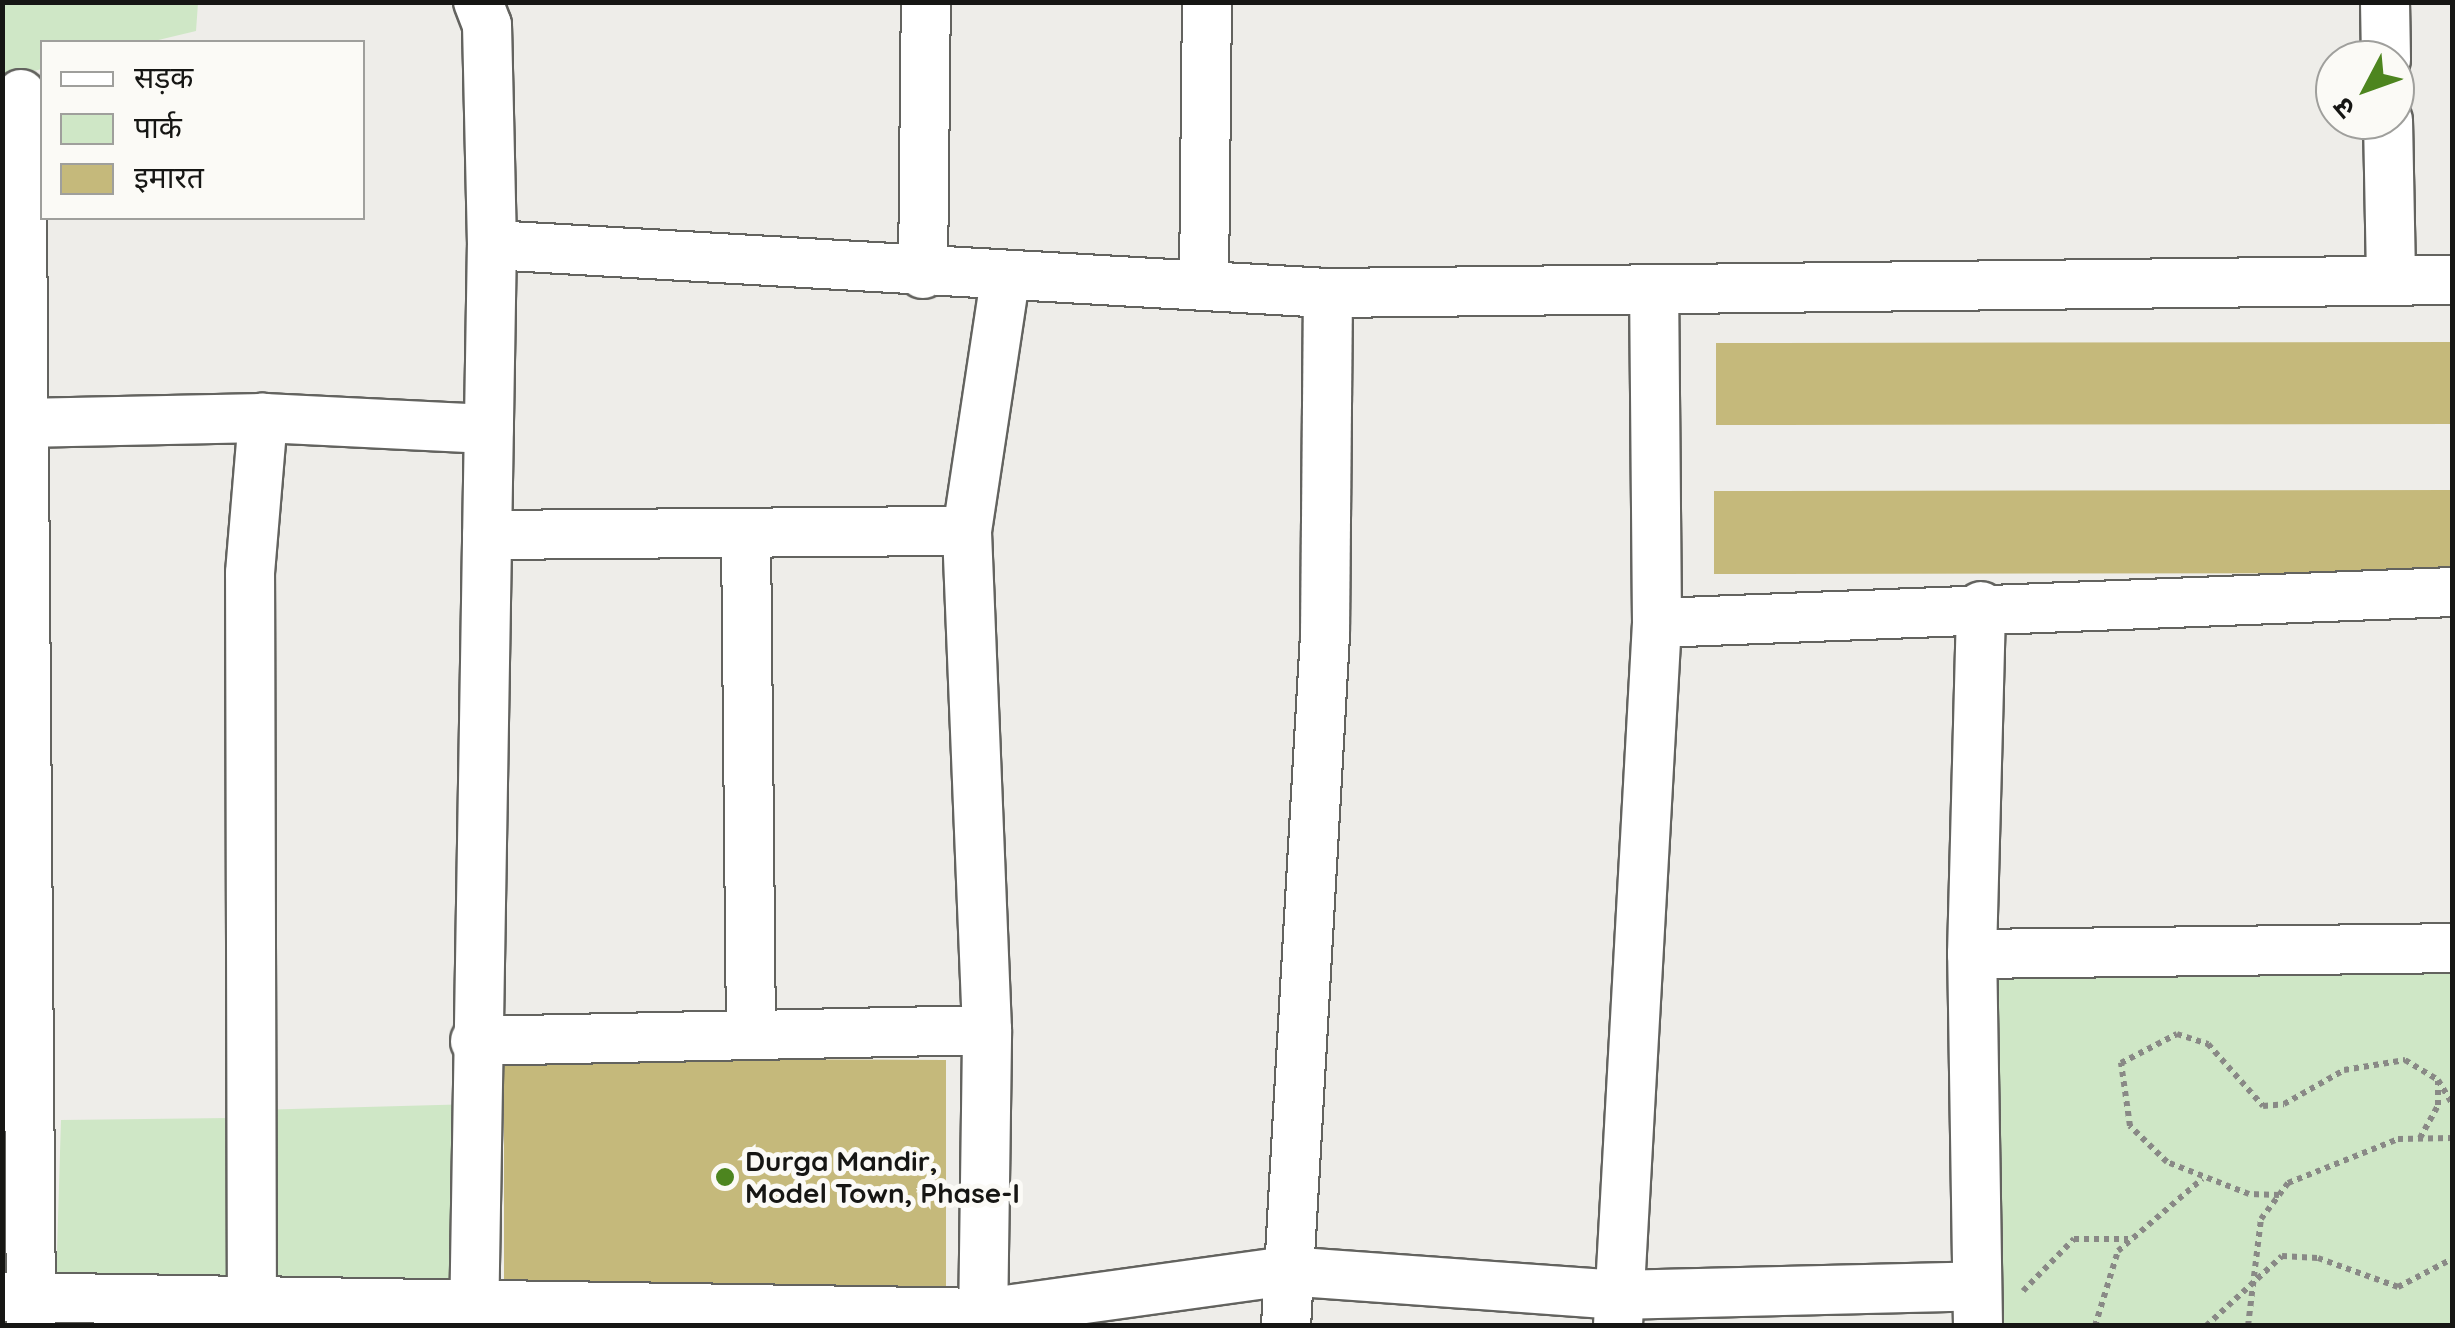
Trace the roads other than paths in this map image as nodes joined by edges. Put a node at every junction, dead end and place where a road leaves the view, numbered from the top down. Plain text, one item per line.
1 (478, 2) edge
2 (926, 2) edge
3 (1207, 2) edge
4 (2385, 2) edge
5 (2386, 40) edge
6 (21, 94) dead end
7 (2388, 140) edge
8 (492, 245) junction
9 (923, 274) junction
10 (1005, 279) junction
11 (2452, 280) edge
12 (2391, 282) junction
13 (1204, 284) junction
14 (1328, 294) junction
15 (1654, 295) junction
16 (16, 394) edge
17 (263, 418) junction
18 (489, 428) junction
19 (967, 531) junction
20 (746, 533) junction
21 (487, 535) junction
22 (2452, 592) edge
23 (1982, 606) junction
24 (1657, 623) junction
25 (2452, 948) edge
26 (1972, 954) junction
27 (987, 1030) junction
28 (751, 1035) junction
29 (476, 1040) junction
30 (1286, 1271) junction
31 (1978, 1302) edge
32 (21, 1306) edge
33 (1619, 1310) edge
34 (252, 1314) edge
35 (474, 1315) edge
36 (744, 1317) edge
37 (984, 1319) edge
38 (1286, 1326) edge

1 - 8 street
2 - 9 street
3 - 13 street
4 - 5 street
6 - 16 street
7 - 12 street
8 - 9 street
8 - 18 street
9 - 10 street
10 - 13 street
10 - 19 street
11 - 12 street
12 - 15 street
13 - 14 street
14 - 15 street
14 - 30 street
15 - 24 street
16 - 17 street
16 - 32 street
17 - 18 street
17 - 34 street
18 - 21 street
19 - 20 street
19 - 27 street
20 - 21 street
20 - 28 street
21 - 29 street
22 - 23 street
23 - 24 street
23 - 26 street
24 - 33 street
25 - 26 street
26 - 31 street
27 - 28 street
27 - 37 street
28 - 29 street
29 - 35 street
30 - 33 street
30 - 37 street
30 - 38 street
31 - 33 street
32 - 34 street
34 - 35 street
35 - 36 street
36 - 37 street

